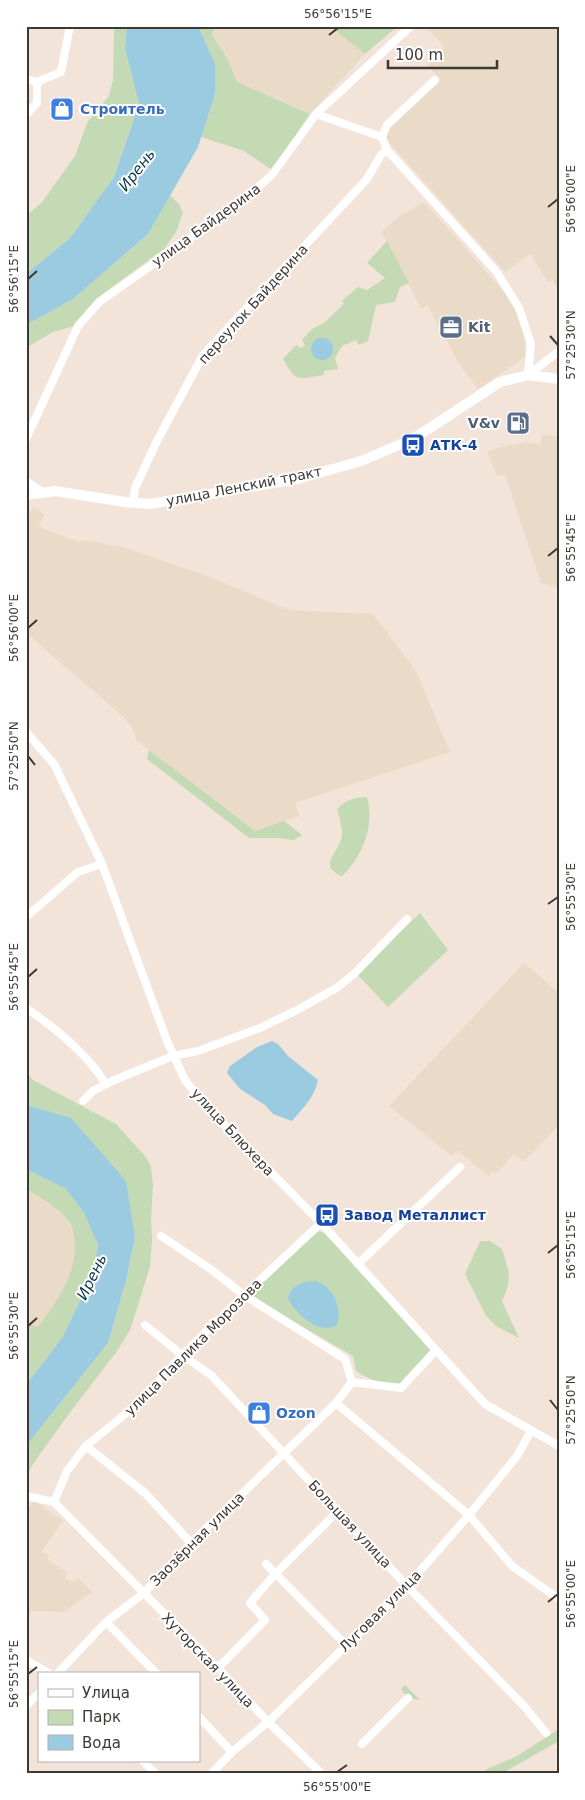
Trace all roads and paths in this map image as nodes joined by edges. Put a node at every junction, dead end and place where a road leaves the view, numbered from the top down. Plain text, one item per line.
1 (70, 26) edge
2 (411, 26) edge
3 (26, 79) edge
4 (436, 80) dead end
5 (37, 82) junction
6 (26, 114) edge
7 (316, 114) junction
8 (382, 137) junction
9 (388, 150) junction
10 (559, 351) edge
11 (528, 375) junction
12 (559, 379) edge
13 (26, 440) edge
14 (26, 481) edge
15 (44, 492) junction
16 (26, 495) edge
17 (133, 502) junction
18 (26, 732) edge
19 (102, 864) junction
20 (26, 917) edge
21 (407, 918) dead end
22 (26, 1008) edge
23 (174, 1056) junction
24 (106, 1084) junction
25 (83, 1101) dead end
26 (460, 1167) dead end
27 (321, 1223) junction
28 (161, 1236) dead end
29 (358, 1264) junction
30 (244, 1295) junction
31 (145, 1325) dead end
32 (436, 1350) junction
33 (182, 1355) junction
34 (352, 1382) junction
35 (336, 1403) junction
36 (531, 1431) junction
37 (86, 1446) junction
38 (559, 1446) edge
39 (284, 1453) junction
40 (26, 1496) edge
41 (54, 1502) junction
42 (338, 1511) junction
43 (469, 1515) junction
44 (191, 1543) junction
45 (266, 1564) dead end
46 (275, 1574) junction
47 (407, 1586) junction
48 (144, 1593) junction
49 (559, 1599) edge
50 (106, 1622) junction
51 (346, 1645) junction
52 (26, 1660) edge
53 (218, 1668) junction
54 (47, 1672) edge
55 (59, 1672) edge
56 (155, 1672) edge
57 (38, 1694) edge
58 (408, 1698) dead end
59 (26, 1706) edge
60 (200, 1718) edge
61 (268, 1722) junction
62 (546, 1733) dead end
63 (362, 1744) dead end
64 (232, 1752) junction
65 (144, 1762) edge
66 (156, 1774) edge
67 (211, 1774) edge
68 (322, 1774) edge

1 - 5 street
2 - 7 street, улица Байдерина
3 - 5 street
4 - 8 street
5 - 6 street
7 - 8 street
7 - 13 street, улица Байдерина
8 - 9 street
9 - 11 street
9 - 17 street, переулок Байдерина
10 - 11 street
11 - 12 main road, улица Ленский тракт
11 - 17 main road, улица Ленский тракт
14 - 15 street
15 - 16 main road, улица Ленский тракт
15 - 17 main road, улица Ленский тракт
18 - 19 street, улица Блюхера
19 - 20 street
19 - 23 street, улица Блюхера
21 - 23 street
22 - 24 street
23 - 24 street
23 - 27 street, улица Блюхера
24 - 25 street
26 - 29 street
27 - 29 street, улица Блюхера
27 - 30 street, улица Павлика Морозова
28 - 30 street
29 - 32 street, улица Блюхера
30 - 33 street, улица Павлика Морозова
30 - 34 street
31 - 33 street, Большая улица
32 - 34 street
32 - 36 street, улица Блюхера
33 - 37 street, улица Павлика Морозова
33 - 39 street, Большая улица
34 - 35 street, Заозёрная улица
35 - 39 street, Заозёрная улица
35 - 43 street
36 - 38 street, улица Блюхера
36 - 43 street, Луговая улица
37 - 41 street, улица Павлика Морозова
37 - 44 street
39 - 42 street, Большая улица
39 - 44 street, Заозёрная улица
40 - 41 street
41 - 48 street, Хуторская улица
42 - 46 street
42 - 47 street, Большая улица
43 - 47 street, Луговая улица
43 - 49 street
44 - 48 street, Заозёрная улица
45 - 46 street
46 - 51 street
46 - 53 street
47 - 51 street, Луговая улица
47 - 62 street, Большая улица
48 - 50 street, Заозёрная улица
48 - 53 street, Хуторская улица
50 - 55 street, Заозёрная улица
50 - 56 street
51 - 61 street, Луговая улица
52 - 54 street
53 - 61 street, Хуторская улица
57 - 59 street
58 - 63 street
60 - 64 street
61 - 64 street, Луговая улица
61 - 68 street, Хуторская улица
64 - 67 street, Луговая улица
65 - 66 street

